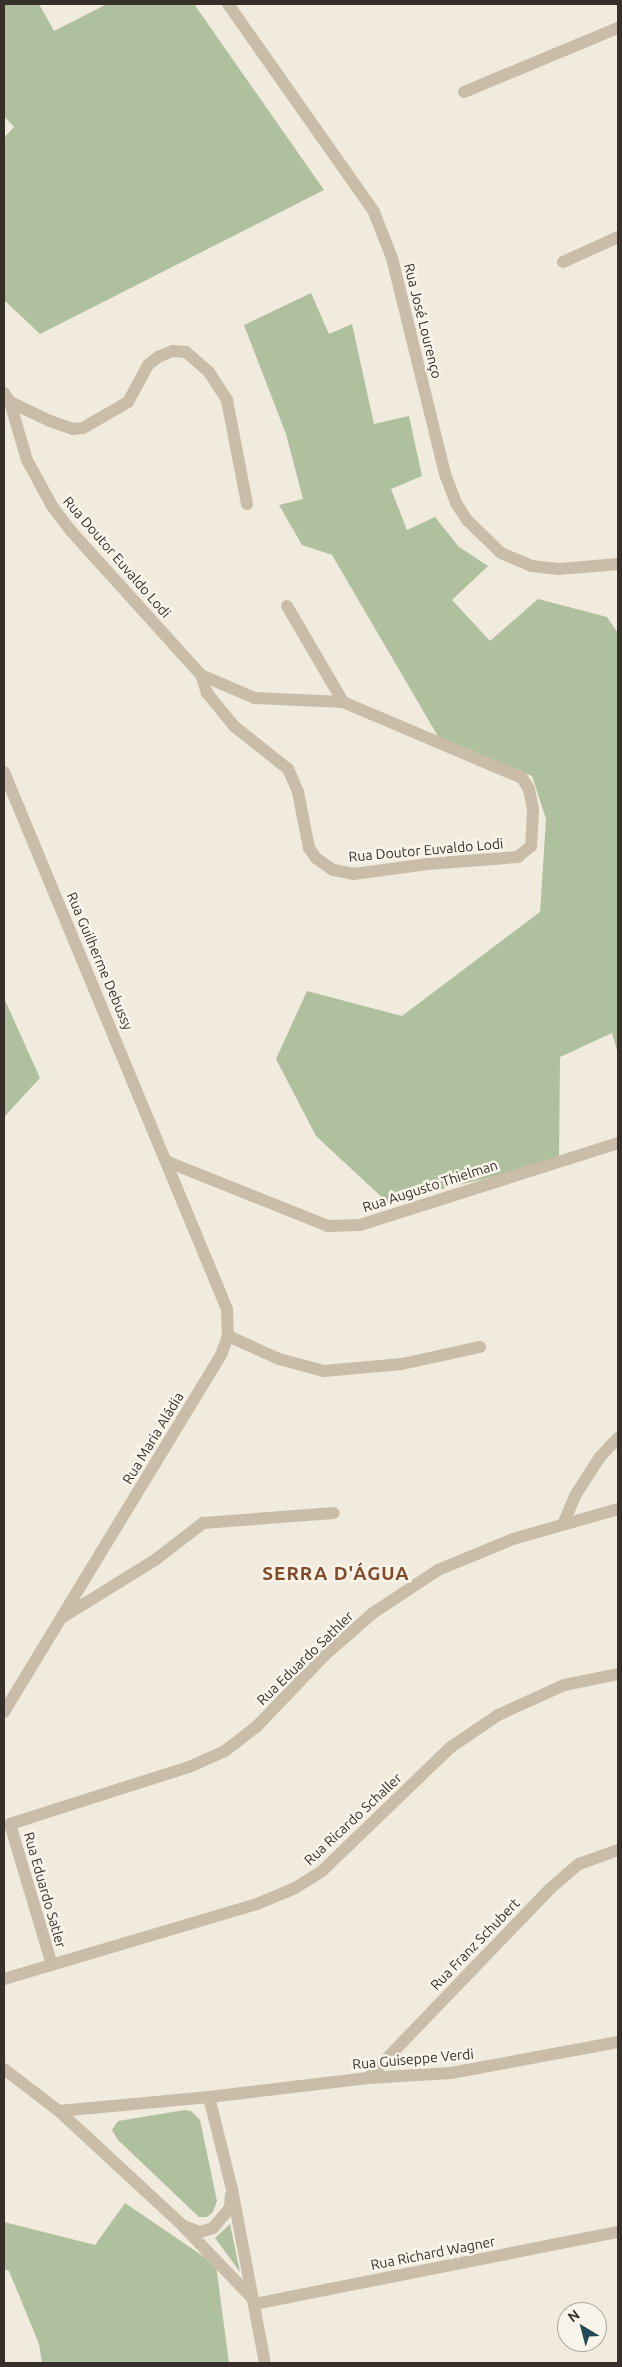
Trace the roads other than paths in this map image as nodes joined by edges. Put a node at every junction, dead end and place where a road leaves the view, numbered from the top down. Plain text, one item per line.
1 (228, 4) edge
2 (618, 28) edge
3 (464, 92) dead end
4 (618, 237) edge
5 (563, 262) dead end
6 (7, 398) edge
7 (248, 504) dead end
8 (618, 564) edge
9 (287, 606) dead end
10 (201, 675) junction
11 (343, 702) junction
12 (4, 772) edge
13 (618, 1143) edge
14 (168, 1162) junction
15 (228, 1336) junction
16 (480, 1347) dead end
17 (618, 1438) edge
18 (618, 1509) edge
19 (334, 1513) dead end
20 (564, 1522) junction
21 (60, 1619) junction
22 (618, 1674) edge
23 (4, 1712) edge
24 (10, 1824) joint
25 (618, 1850) edge
26 (52, 1965) junction
27 (4, 1979) edge
28 (618, 2042) edge
29 (4, 2069) edge
30 (368, 2078) junction
31 (209, 2097) junction
32 (59, 2111) junction
33 (232, 2189) junction
34 (182, 2225) junction
35 (618, 2232) edge
36 (253, 2301) junction
37 (265, 2363) edge

1 - 8 street, Rua José Lourenço
2 - 3 street
4 - 5 street
6 - 7 street
6 - 10 street, Rua Doutor Euvaldo Lodi
9 - 11 street
10 - 11 street, Rua Doutor Euvaldo Lodi
10 - 11 street, Rua Doutor Euvaldo Lodi
12 - 14 street, Rua Guilherme Debussy
13 - 14 street, Rua Augusto Thielman
14 - 15 street, Rua Maria Aládia
15 - 16 street
15 - 21 street, Rua Maria Aládia
17 - 20 street
18 - 20 street, Rua Eduardo Sathler
19 - 21 street
20 - 24 street, Rua Eduardo Sathler
21 - 23 street, Rua Maria Aládia
22 - 26 street, Rua Ricardo Schaller
24 - 26 street, Rua Eduardo Satler
25 - 30 street, Rua Franz Schubert
26 - 27 street, Rua Ricardo Schaller
28 - 30 street, Rua Guiseppe Verdi
29 - 32 street
30 - 31 street, Rua Guiseppe Verdi
31 - 32 street, Rua Guiseppe Verdi
31 - 33 street
32 - 34 street
33 - 34 street
33 - 36 street
34 - 36 street
35 - 36 street, Rua Richard Wagner
36 - 37 street

